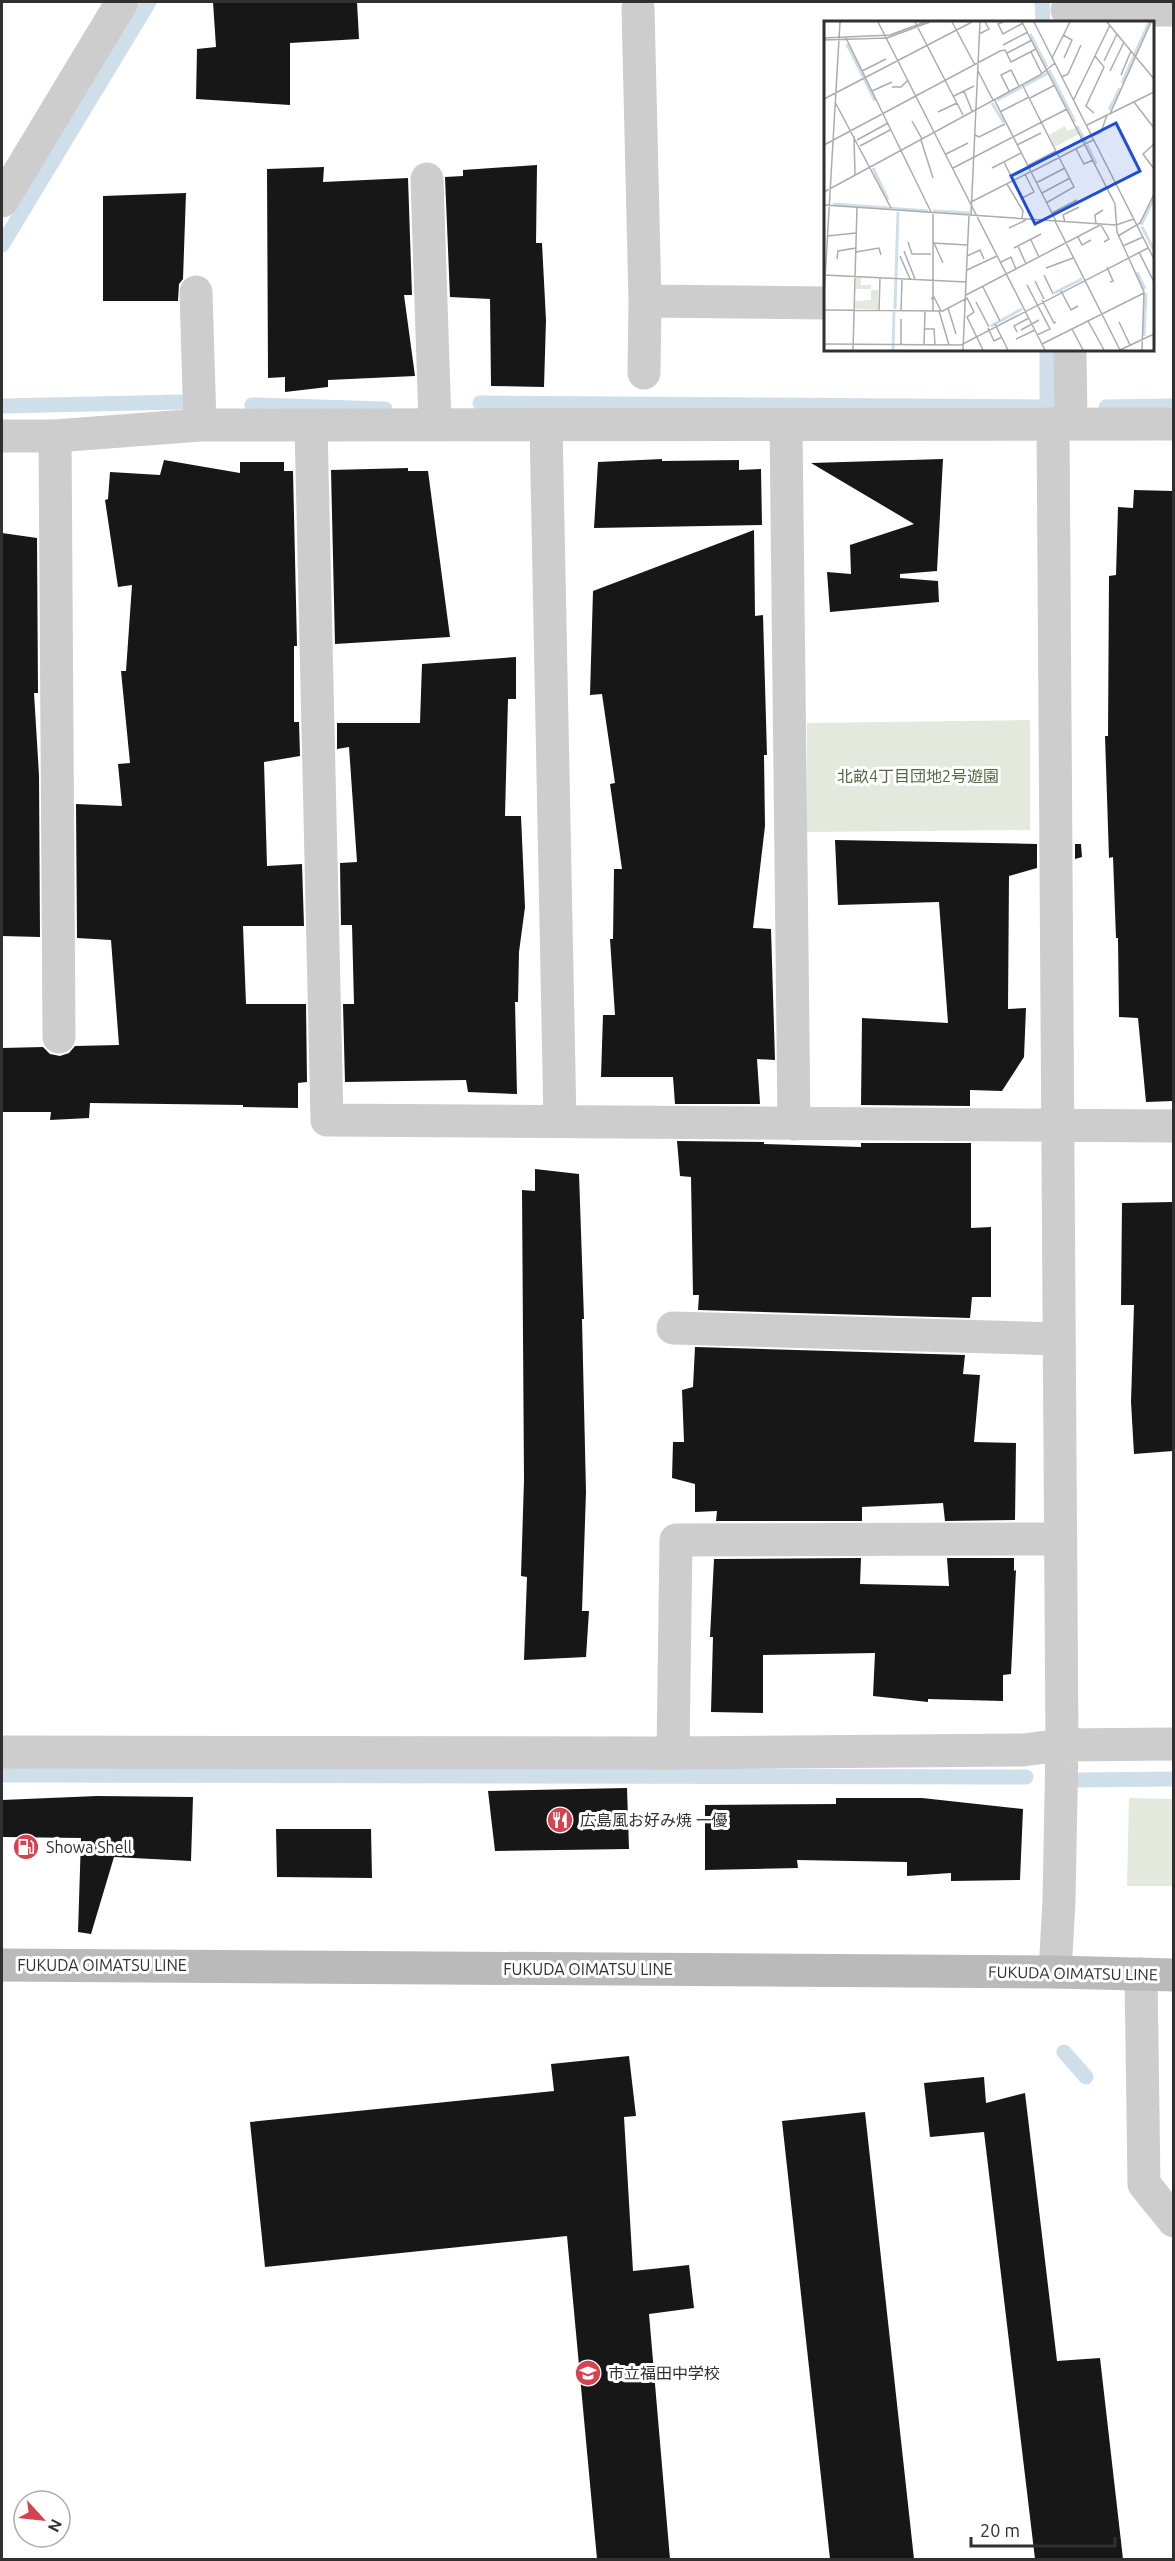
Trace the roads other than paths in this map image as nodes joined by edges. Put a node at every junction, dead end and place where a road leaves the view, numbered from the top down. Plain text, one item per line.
1 (122, 2) edge
2 (638, 8) dead end
3 (1173, 10) edge
4 (1067, 11) edge
5 (427, 179) dead end
6 (2, 201) edge
7 (196, 292) dead end
8 (645, 301) junction
9 (824, 303) edge
10 (1070, 351) edge
11 (644, 373) dead end
12 (435, 424) junction
13 (546, 424) junction
14 (786, 424) junction
15 (1062, 424) junction
16 (1173, 424) edge
17 (200, 425) junction
18 (311, 425) junction
19 (55, 435) junction
20 (2, 436) edge
21 (59, 1037) dead end
22 (560, 1122) junction
23 (794, 1124) junction
24 (1058, 1126) junction
25 (1173, 1126) edge
26 (673, 1328) dead end
27 (1058, 1339) junction
28 (1059, 1539) junction
29 (1173, 1744) edge
30 (1062, 1745) junction
31 (2, 1752) edge
32 (673, 1753) junction
33 (2, 1965) edge
34 (1055, 1972) junction
35 (1141, 1974) junction
36 (1173, 1975) edge
37 (1173, 2221) edge

1 - 6 street
2 - 8 street
3 - 4 street
5 - 12 street
7 - 17 street
8 - 9 street
8 - 11 street
10 - 15 street
12 - 13 street
12 - 18 street
13 - 14 street
13 - 22 street
14 - 15 street
14 - 23 street
15 - 16 street
15 - 24 street
17 - 18 street
17 - 19 street
18 - 22 street
19 - 20 street
19 - 21 street
22 - 23 street
23 - 24 street
24 - 25 street
24 - 27 street
26 - 27 street
27 - 28 street
28 - 30 street
28 - 32 street
29 - 30 street
30 - 32 street
30 - 34 street
31 - 32 street
33 - 34 main road, FUKUDA OIMATSU LINE
34 - 35 main road, FUKUDA OIMATSU LINE
35 - 36 main road, FUKUDA OIMATSU LINE
35 - 37 street

